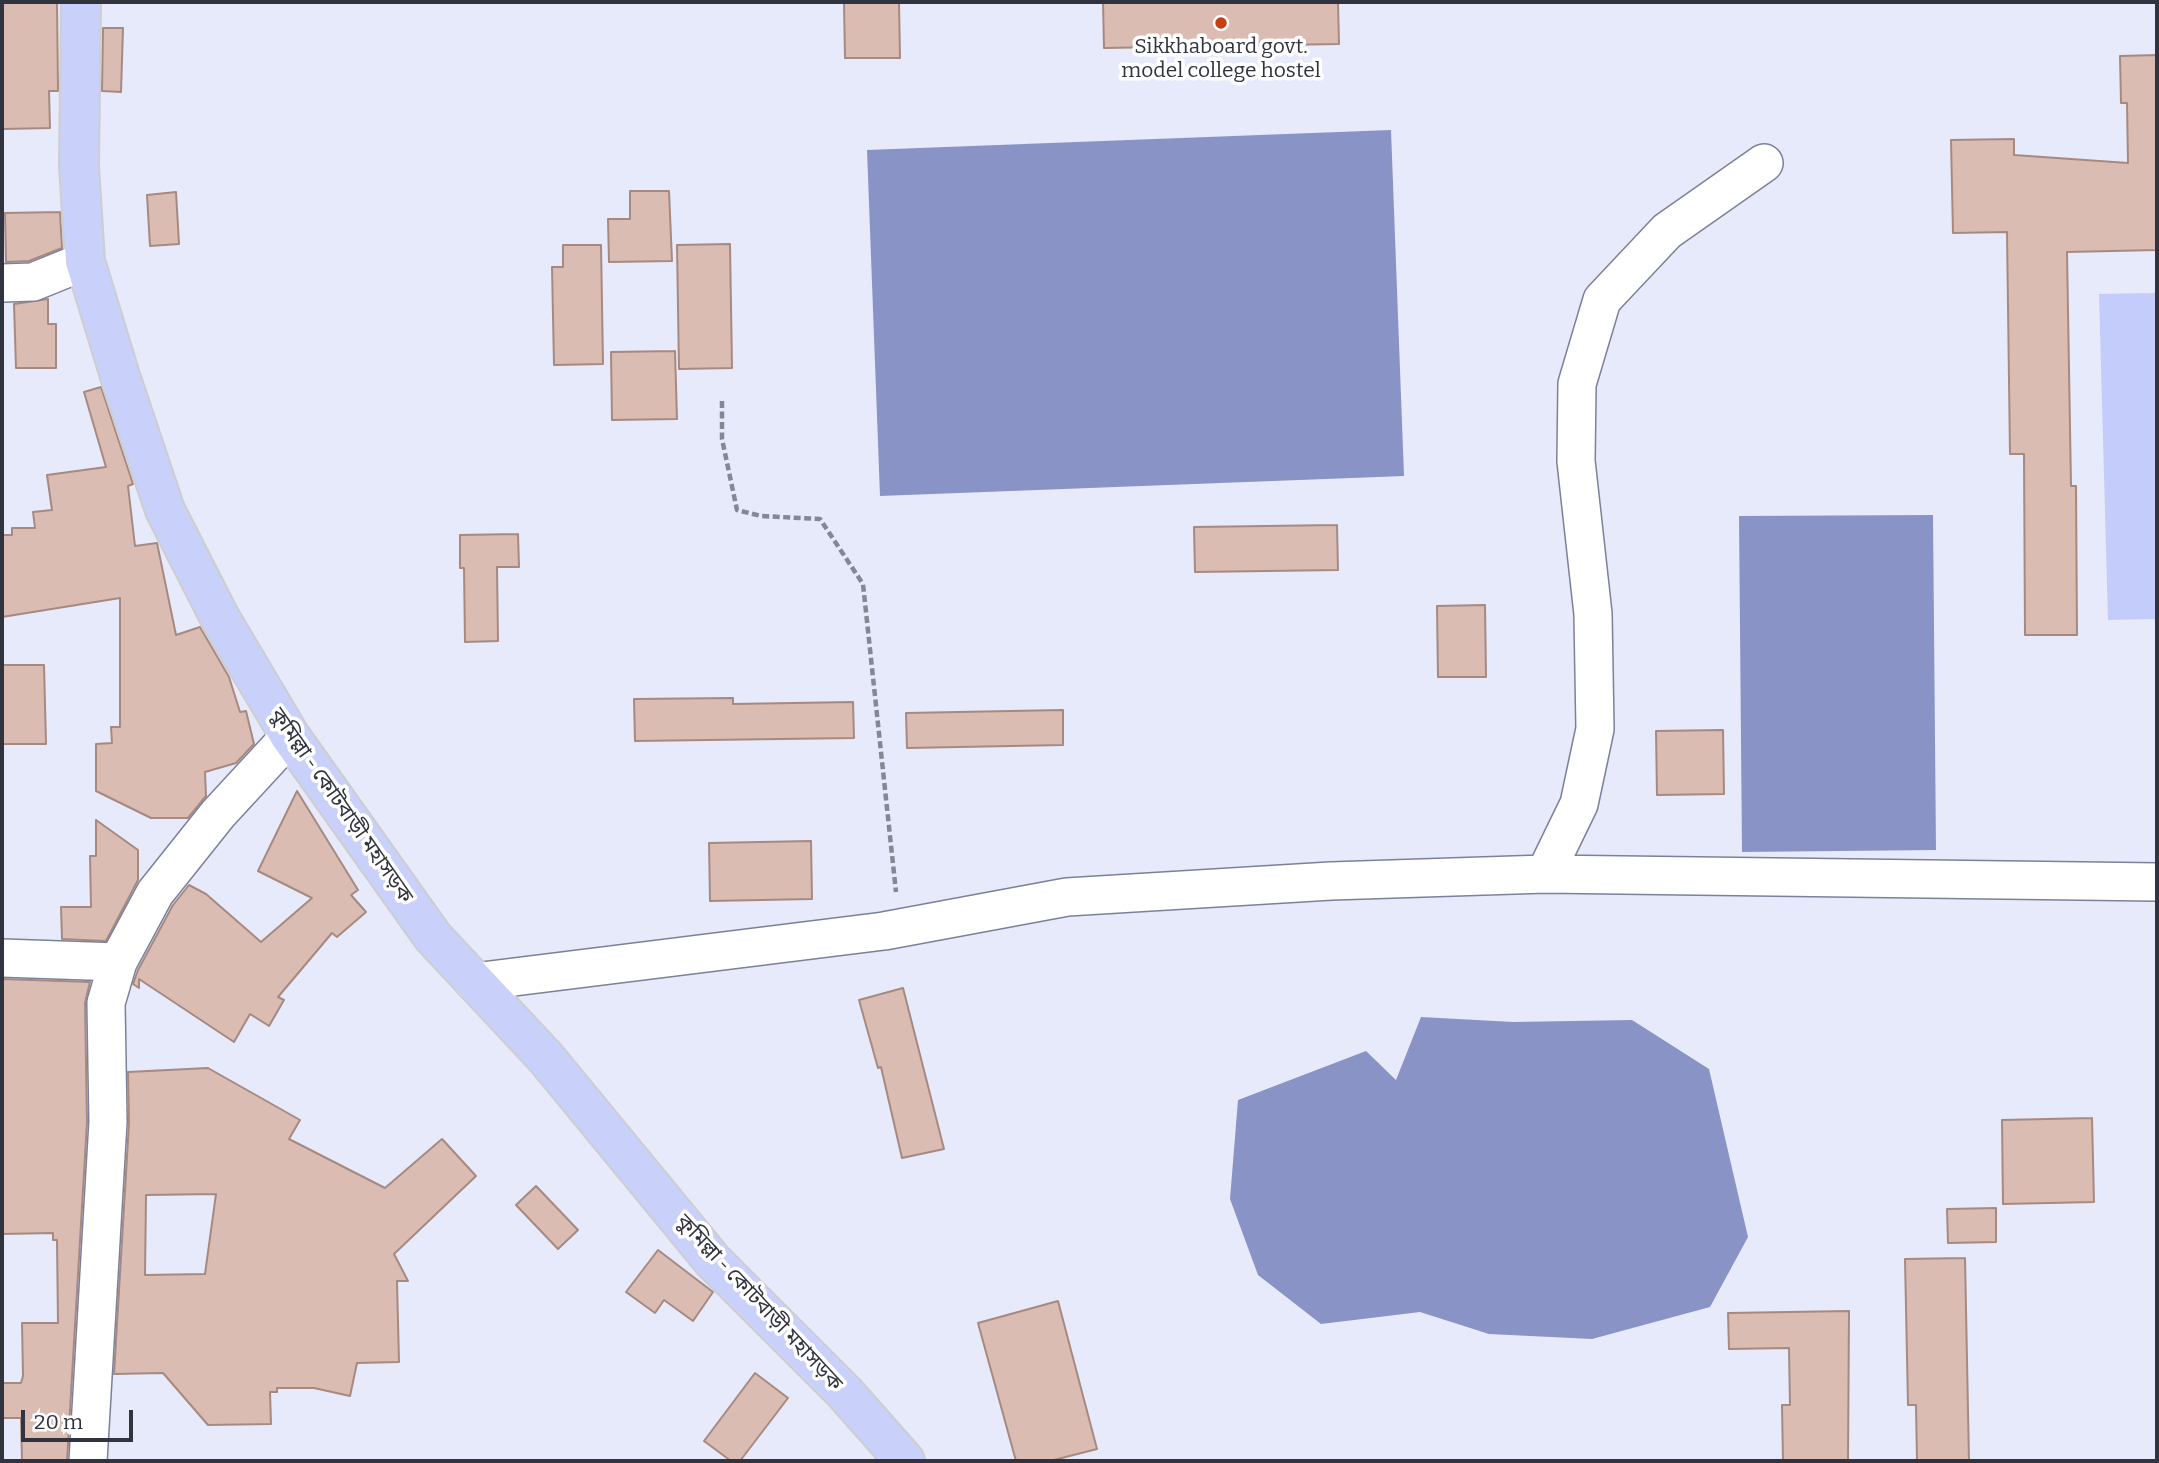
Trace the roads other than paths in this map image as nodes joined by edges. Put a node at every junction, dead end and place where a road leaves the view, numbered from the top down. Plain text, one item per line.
1 (81, 2) edge
2 (1764, 163) dead end
3 (85, 261) junction
4 (2, 283) edge
5 (290, 736) junction
6 (1545, 874) junction
7 (2157, 882) edge
8 (2, 958) edge
9 (118, 962) junction
10 (474, 982) junction
11 (88, 1461) edge
12 (905, 1461) edge

1 - 3 main road, কুমিল্লা - কোটবাড়ী মহাসড়ক
2 - 6 street
3 - 4 street
3 - 5 main road, কুমিল্লা - কোটবাড়ী মহাসড়ক
5 - 9 street
5 - 10 main road, কুমিল্লা - কোটবাড়ী মহাসড়ক
6 - 7 street
6 - 10 street
8 - 9 street
9 - 11 street
10 - 12 main road, কুমিল্লা - কোটবাড়ী মহাসড়ক

